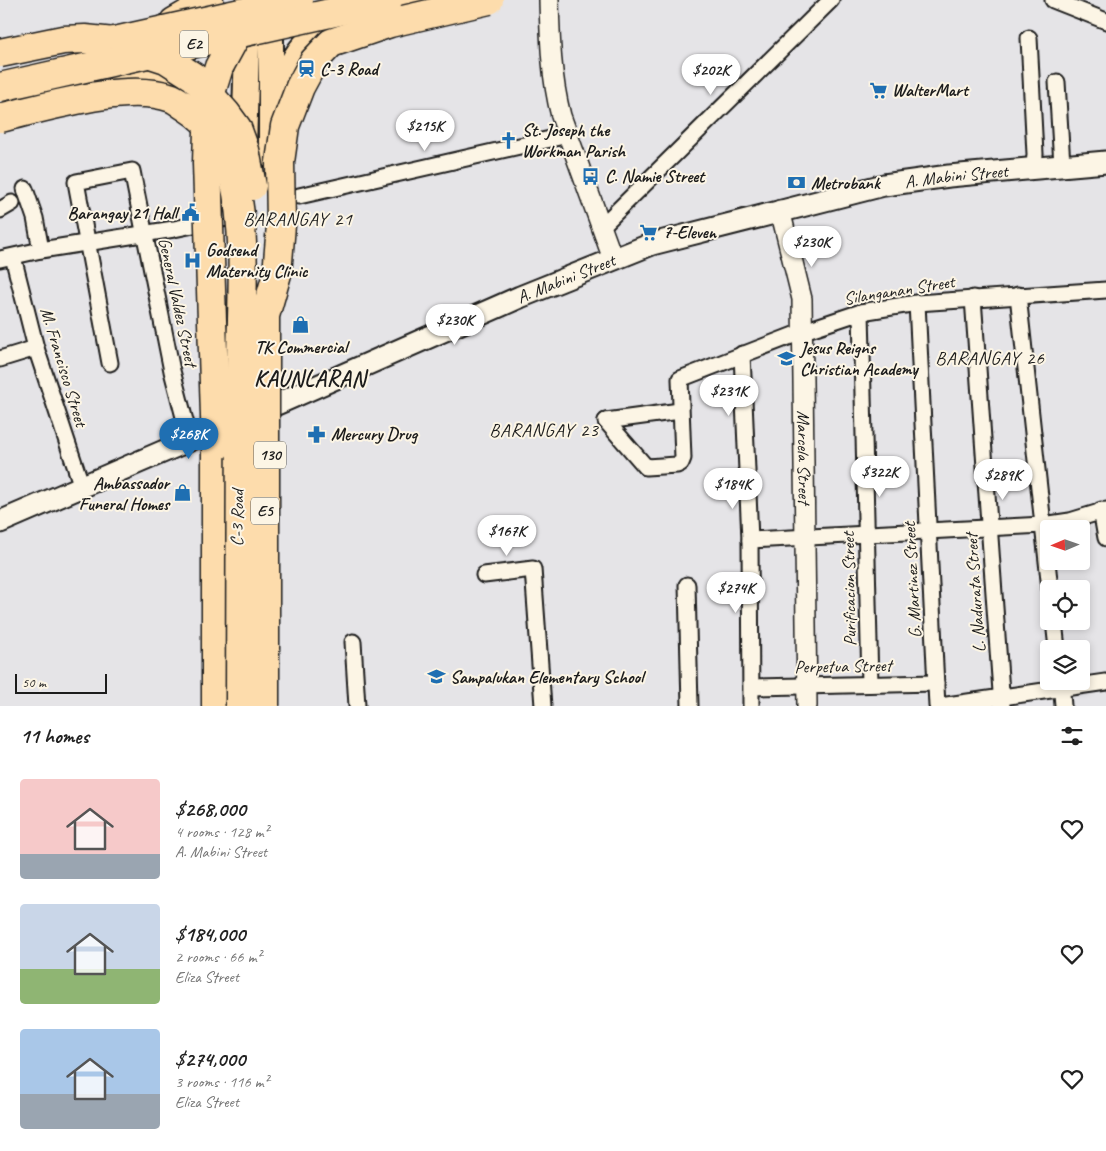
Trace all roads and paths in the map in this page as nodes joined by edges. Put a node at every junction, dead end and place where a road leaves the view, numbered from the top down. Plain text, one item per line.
1 (209, 0) edge
2 (299, 0) edge
3 (388, 0) edge
4 (422, 0) edge
5 (489, 0) edge
6 (831, 0) edge
7 (1053, 0) edge
8 (261, 1) edge
9 (549, 5) edge
10 (347, 17) junction
11 (1106, 21) edge
12 (174, 22) junction
13 (260, 37) junction
14 (1029, 38) dead end
15 (0, 53) edge
16 (0, 60) edge
17 (0, 67) edge
18 (118, 69) junction
19 (1057, 82) dead end
20 (0, 87) edge
21 (0, 98) edge
22 (0, 118) edge
23 (568, 135) junction
24 (271, 147) junction
25 (1106, 162) edge
26 (1062, 165) junction
27 (1034, 168) junction
28 (24, 189) dead end
29 (299, 196) dead end
30 (780, 210) junction
31 (242, 215) junction
32 (602, 226) junction
33 (144, 233) junction
34 (87, 243) junction
35 (41, 250) junction
36 (6, 258) edge
37 (613, 259) junction
38 (1106, 290) edge
39 (1018, 295) junction
40 (973, 298) junction
41 (917, 303) junction
42 (861, 312) junction
43 (266, 316) junction
44 (804, 331) junction
45 (36, 348) junction
46 (742, 354) junction
47 (0, 359) edge
48 (110, 363) dead end
49 (270, 406) junction
50 (680, 411) junction
51 (238, 422) junction
52 (190, 440) junction
53 (82, 487) junction
54 (1103, 510) edge
55 (1042, 520) edge
56 (1073, 520) edge
57 (0, 522) edge
58 (1040, 526) edge
59 (990, 528) junction
60 (928, 531) junction
61 (866, 534) junction
62 (805, 537) junction
63 (1106, 538) edge
64 (750, 540) junction
65 (484, 575) dead end
66 (687, 586) dead end
67 (353, 642) dead end
68 (1106, 682) edge
69 (936, 683) junction
70 (1090, 683) edge
71 (870, 684) junction
72 (807, 686) junction
73 (752, 687) junction
74 (1044, 690) edge
75 (1061, 690) edge
76 (1002, 702) edge
77 (216, 706) edge
78 (235, 706) edge
79 (240, 706) edge
80 (266, 706) edge
81 (357, 706) edge
82 (543, 706) edge
83 (690, 706) edge
84 (751, 706) edge
85 (807, 706) edge
86 (938, 706) edge
87 (1063, 706) edge

1 - 12 highway
2 - 17 highway, E2, bridge
3 - 20 highway, E2, bridge
4 - 10 main road
5 - 43 highway, bridge
6 - 32 street
7 - 11 street
8 - 12 highway
8 - 13 main road, C-3 Road / 130
8 - 77 highway, bridge
9 - 23 street
10 - 13 main road
10 - 24 main road
12 - 16 highway
13 - 18 highway
13 - 24 main road, C-3 Road / 130
13 - 31 main road, C-3 Road / 130
14 - 27 street
15 - 43 highway, bridge
18 - 21 highway
18 - 31 highway
19 - 26 street
22 - 79 highway, E5, bridge
23 - 29 street
23 - 32 street
24 - 49 main road, C-3 Road / 130
25 - 26 main road, A. Mabini Street
26 - 27 main road, A. Mabini Street
27 - 30 main road, A. Mabini Street
28 - 35 street
30 - 37 main road, A. Mabini Street
30 - 44 street, Marcela Street
31 - 33 street
31 - 51 main road, C-3 Road / 130
32 - 37 street
33 - 34 street
33 - 34 street, General Valdez Street
33 - 52 street, General Valdez Street
34 - 35 street
34 - 48 street
35 - 36 street
36 - 45 street, M. Francisco Street
37 - 49 main road, A. Mabini Street
38 - 39 street, Silanganan Street
39 - 40 street, Silanganan Street
39 - 55 street
40 - 41 street, Silanganan Street
40 - 59 street, L. Nadurata Street
41 - 42 street, Silanganan Street
41 - 60 street, G. Martinez Street
42 - 44 street, Silanganan Street
42 - 61 street, Purificacion Street
43 - 80 highway, E5, bridge
44 - 46 street, Silanganan Street
44 - 62 street, Marcela Street
45 - 47 street
45 - 53 street, M. Francisco Street
46 - 50 street, Silanganan Street
46 - 64 street
49 - 51 main road, A. Mabini Street
49 - 80 main road, C-3 Road / 130
50 - 50 street
51 - 52 main road, A. Mabini Street
51 - 78 main road, C-3 Road / 130
52 - 53 main road, A. Mabini Street
53 - 57 main road, A. Mabini Street
54 - 56 street
54 - 63 street
58 - 59 street
59 - 60 street
59 - 76 street, L. Nadurata Street
60 - 61 street
60 - 69 street, G. Martinez Street
61 - 62 street
61 - 71 street, Purificacion Street
62 - 64 street
62 - 72 street, Marcela Street
64 - 73 street
65 - 82 street
66 - 83 street
67 - 81 street
68 - 70 street
69 - 71 street, Perpetua Street
69 - 86 street, G. Martinez Street
71 - 72 street, Perpetua Street
72 - 73 street, Perpetua Street
72 - 85 street, Marcela Street
73 - 84 street
74 - 76 street
75 - 87 street
76 - 86 street

